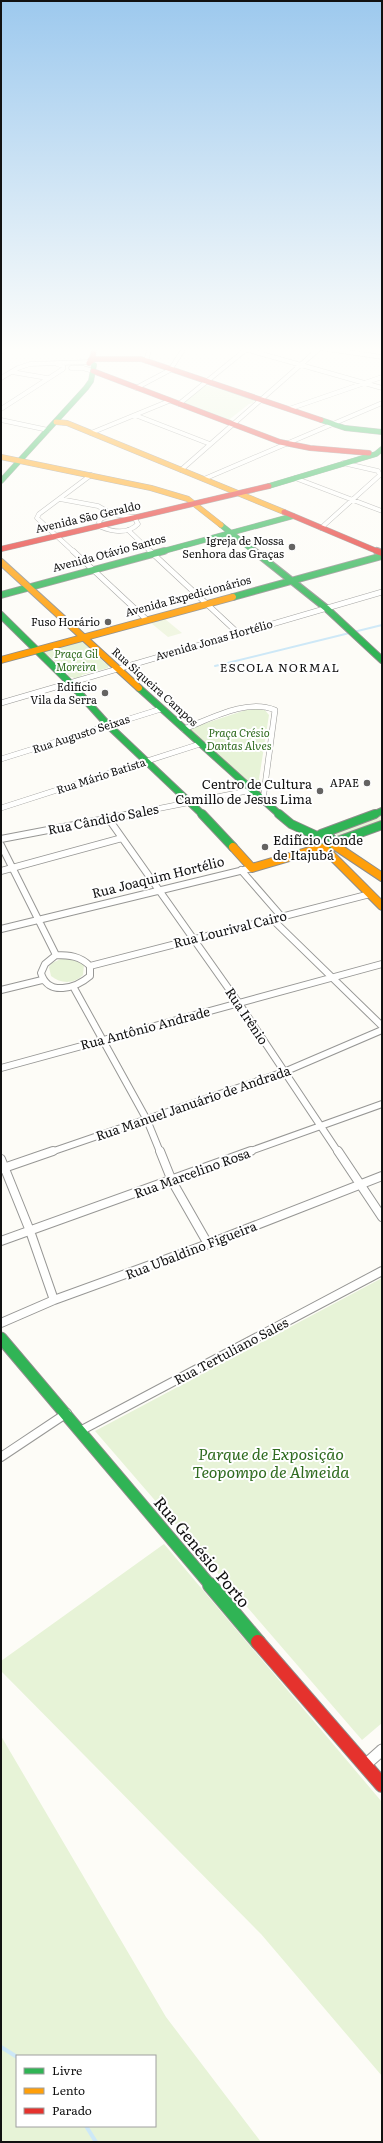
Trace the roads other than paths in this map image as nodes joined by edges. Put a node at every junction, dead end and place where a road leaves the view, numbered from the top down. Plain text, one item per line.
1 (33, 447) edge
2 (125, 447) edge
3 (207, 447) edge
4 (281, 447) edge
5 (305, 447) edge
6 (380, 452) edge
7 (1, 457) edge
8 (20, 461) junction
9 (343, 463) junction
10 (181, 470) junction
11 (91, 475) junction
12 (295, 478) junction
13 (204, 479) junction
14 (1, 481) edge
15 (240, 494) junction
16 (60, 499) junction
17 (354, 500) junction
18 (196, 504) junction
19 (382, 511) edge
20 (112, 514) junction
21 (293, 516) junction
22 (136, 519) junction
23 (101, 527) junction
24 (321, 528) junction
25 (128, 530) junction
26 (231, 532) junction
27 (56, 537) junction
28 (1, 550) edge
29 (152, 554) junction
30 (382, 554) edge
31 (1, 562) edge
32 (92, 570) junction
33 (292, 581) junction
34 (28, 588) junction
35 (382, 592) edge
36 (1, 595) edge
37 (206, 604) junction
38 (326, 608) junction
39 (1, 616) edge
40 (147, 620) junction
41 (239, 634) junction
42 (83, 638) junction
43 (37, 651) junction
44 (1, 660) edge
45 (382, 660) edge
46 (116, 669) junction
47 (70, 683) junction
48 (1, 703) edge
49 (161, 709) junction
50 (108, 725) junction
51 (184, 729) junction
52 (200, 744) junction
53 (1, 759) edge
54 (146, 761) junction
55 (252, 790) junction
56 (263, 800) junction
57 (190, 802) junction
58 (1, 808) edge
59 (382, 811) edge
60 (108, 818) junction
61 (382, 825) edge
62 (319, 835) junction
63 (122, 838) junction
64 (1, 839) edge
65 (334, 843) junction
66 (1, 845) edge
67 (322, 848) junction
68 (14, 867) junction
69 (252, 868) junction
70 (241, 870) junction
71 (1, 871) edge
72 (382, 877) edge
73 (161, 891) junction
74 (370, 894) junction
75 (382, 906) edge
76 (281, 916) junction
77 (272, 919) junction
78 (38, 920) junction
79 (1, 929) edge
80 (194, 938) junction
81 (56, 956) junction
82 (382, 964) edge
83 (90, 966) junction
84 (333, 977) junction
85 (42, 980) junction
86 (74, 988) junction
87 (1, 990) edge
88 (238, 1002) junction
89 (382, 1026) edge
90 (382, 1030) edge
91 (103, 1039) junction
92 (1, 1068) edge
93 (284, 1072) junction
94 (382, 1104) edge
95 (147, 1120) junction
96 (320, 1125) junction
97 (1, 1159) edge
98 (3, 1169) edge
99 (382, 1176) edge
100 (172, 1181) junction
101 (360, 1184) junction
102 (382, 1217) edge
103 (30, 1231) junction
104 (1, 1241) edge
105 (208, 1244) junction
106 (382, 1272) edge
107 (54, 1300) junction
108 (1, 1323) edge
109 (1, 1338) edge
110 (67, 1413) junction
111 (80, 1431) junction
112 (1, 1456) edge
113 (382, 1750) edge
114 (364, 1766) junction
115 (382, 1785) edge

1 - 8 main road
2 - 10 main road
3 - 10 street
4 - 13 street
5 - 6 main road
6 - 9 main road, Avenida São Geraldo
7 - 8 main road
8 - 11 main road
8 - 14 main road
9 - 12 main road, Avenida São Geraldo
9 - 17 street
10 - 13 main road
11 - 16 street
11 - 18 main road
12 - 15 main road, Avenida São Geraldo
12 - 17 street
13 - 15 main road
15 - 18 main road, Avenida São Geraldo
15 - 21 main road
16 - 20 street
16 - 27 street
17 - 19 street
17 - 24 street
18 - 22 main road, Avenida São Geraldo
18 - 26 main road
20 - 22 street
20 - 23 street
21 - 24 main road
21 - 26 main road, Avenida Otávio Santos
22 - 23 main road, Avenida São Geraldo
22 - 25 street
23 - 25 street
23 - 27 main road, Avenida São Geraldo
24 - 30 main road
25 - 29 street
26 - 29 main road, Avenida Otávio Santos
26 - 33 main road
27 - 28 main road, Avenida São Geraldo
27 - 32 street
29 - 32 main road, Avenida Otávio Santos
29 - 37 street
30 - 33 main road, Avenida Expedicionários
31 - 34 main road, Rua Siqueira Campos
32 - 34 main road, Avenida Otávio Santos
32 - 40 street
33 - 37 main road, Avenida Expedicionários
33 - 38 main road
34 - 36 main road, Avenida Otávio Santos
34 - 42 main road, Rua Siqueira Campos
35 - 38 street, Avenida Jonas Hortélio
37 - 40 main road, Avenida Expedicionários
37 - 41 street
38 - 41 street, Avenida Jonas Hortélio
38 - 45 main road
39 - 43 main road
40 - 42 main road, Avenida Expedicionários
41 - 46 street, Avenida Jonas Hortélio
42 - 43 main road, Avenida Expedicionários
42 - 46 main road, Rua Siqueira Campos
43 - 44 main road, Avenida Expedicionários
43 - 47 main road
46 - 47 street, Avenida Jonas Hortélio
46 - 49 main road, Rua Siqueira Campos
47 - 48 street, Avenida Jonas Hortélio
47 - 50 main road
49 - 50 street, Rua Augusto Seixas
49 - 51 main road, Rua Siqueira Campos
50 - 53 street, Rua Augusto Seixas
50 - 54 main road
51 - 52 main road, Rua Siqueira Campos
51 - 56 street
52 - 54 street, Rua Mário Batista
52 - 55 main road, Rua Siqueira Campos
54 - 57 main road
54 - 58 street, Rua Mário Batista
55 - 56 main road, Rua Siqueira Campos
55 - 57 street, Rua Cândido Sales
56 - 62 main road, Rua Siqueira Campos
57 - 60 street, Rua Cândido Sales
57 - 69 main road
59 - 62 main road
60 - 63 street, Rua Irênio
60 - 64 street, Rua Cândido Sales
61 - 65 main road, Rua Joaquim Hortélio
62 - 65 main road, Rua Siqueira Campos
62 - 67 main road
63 - 68 street
63 - 73 street, Rua Irênio
65 - 67 main road, Rua Joaquim Hortélio
65 - 72 main road
66 - 68 street
67 - 69 main road, Rua Joaquim Hortélio
67 - 74 main road
68 - 71 street
68 - 78 street
69 - 70 street, Rua Joaquim Hortélio
70 - 73 street, Rua Joaquim Hortélio
70 - 76 street
73 - 78 street, Rua Joaquim Hortélio
73 - 80 street, Rua Irênio
74 - 75 main road
74 - 76 street, Rua Lourival Cairo
76 - 77 street, Rua Lourival Cairo
77 - 80 street, Rua Lourival Cairo
77 - 84 street
78 - 79 street, Rua Joaquim Hortélio
78 - 81 street
80 - 83 street, Rua Lourival Cairo
80 - 88 street, Rua Irênio
81 - 83 street
81 - 85 street
82 - 84 street, Rua Antônio Andrade
83 - 86 street
84 - 88 street, Rua Antônio Andrade
84 - 89 street
85 - 86 street
85 - 87 street
86 - 91 street
88 - 91 street, Rua Antônio Andrade
88 - 93 street, Rua Irênio
90 - 93 street, Rua Manuel Januário de Andrada
91 - 92 street, Rua Antônio Andrade
91 - 95 street
93 - 95 street, Rua Manuel Januário de Andrada
93 - 96 street, Rua Irênio
94 - 96 street, Rua Marcelino Rosa
95 - 98 street, Rua Manuel Januário de Andrada
95 - 100 street
96 - 100 street, Rua Marcelino Rosa
96 - 101 street, Rua Irênio
97 - 98 street
98 - 103 street
99 - 101 street, Rua Ubaldino Figueira
100 - 103 street, Rua Marcelino Rosa
100 - 105 street
101 - 102 street, Rua Irênio
101 - 105 street, Rua Ubaldino Figueira
103 - 104 street, Rua Marcelino Rosa
103 - 107 street
105 - 107 street, Rua Ubaldino Figueira
106 - 111 street, Rua Tertuliano Sales
107 - 108 street, Rua Ubaldino Figueira
109 - 110 main road, Rua Genésio Porto
110 - 111 main road, Rua Genésio Porto
110 - 112 street
111 - 114 main road, Rua Genésio Porto
113 - 114 street
114 - 115 main road, Rua Genésio Porto

